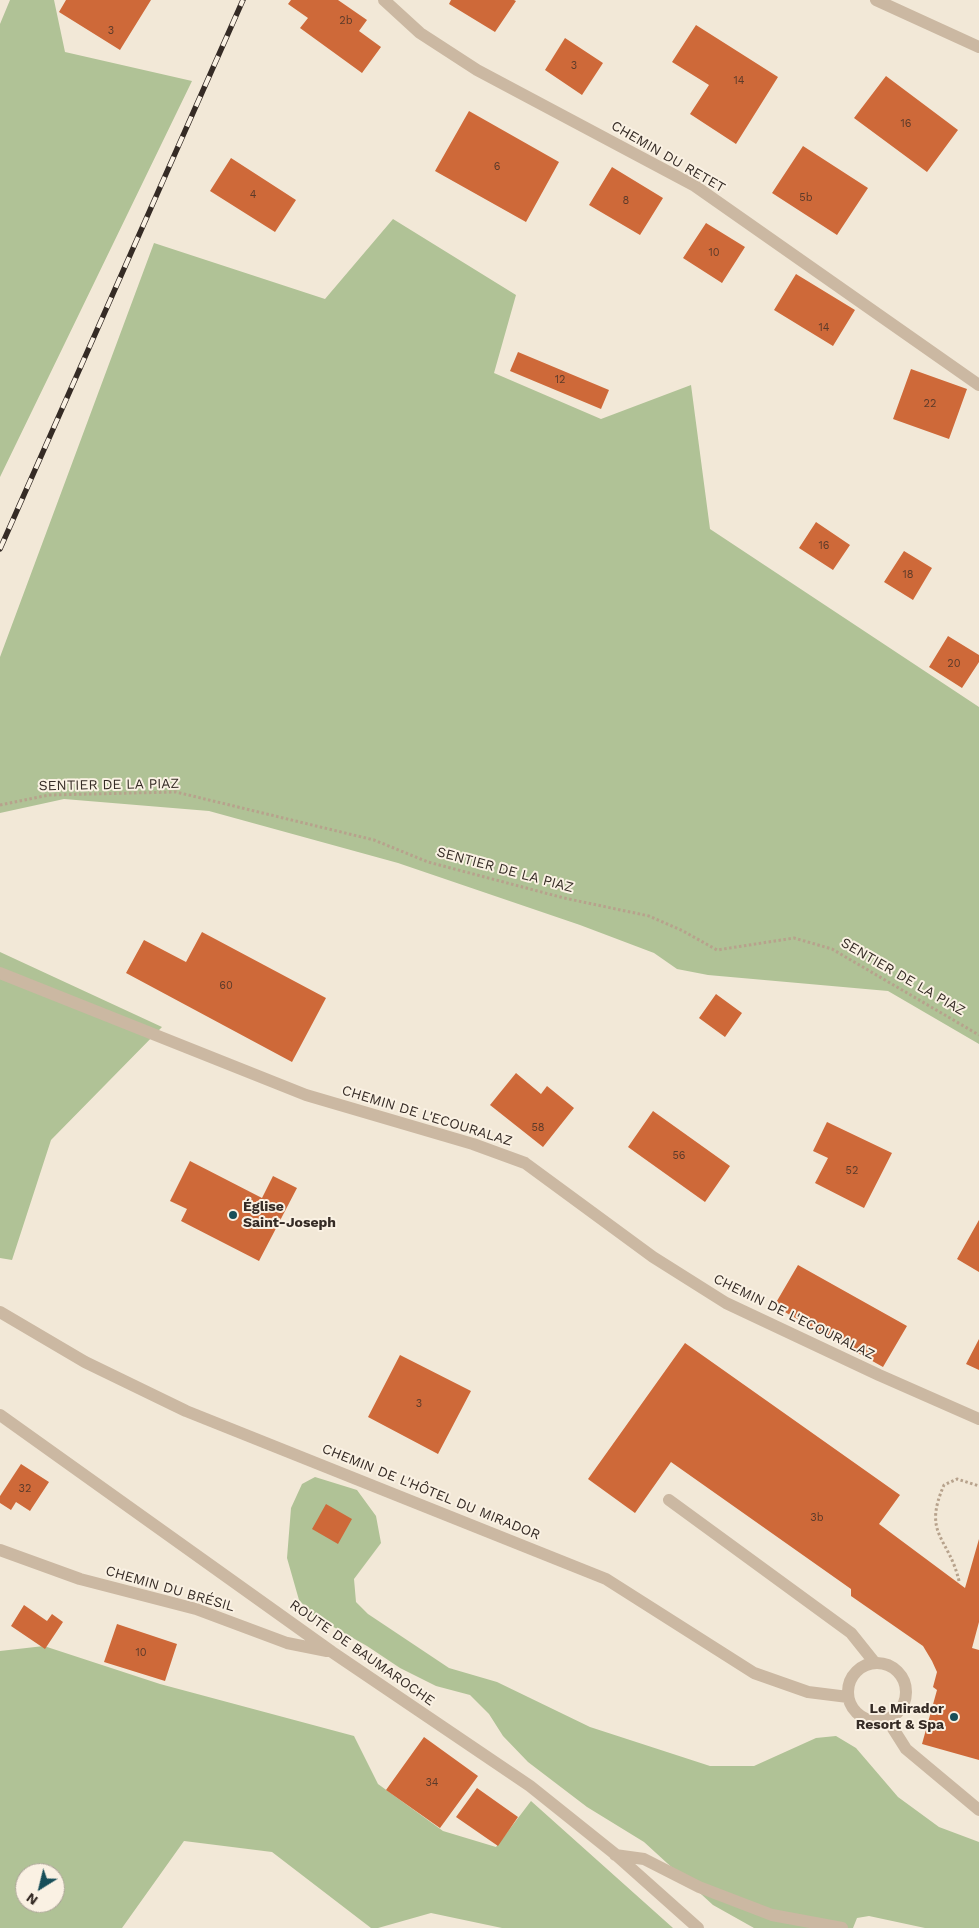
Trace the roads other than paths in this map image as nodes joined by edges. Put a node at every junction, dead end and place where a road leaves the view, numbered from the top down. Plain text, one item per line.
1 (384, 0) edge
2 (876, 0) edge
3 (979, 46) edge
4 (979, 385) edge
5 (0, 973) edge
6 (0, 1312) edge
7 (0, 1415) edge
8 (979, 1419) edge
9 (669, 1500) dead end
10 (0, 1550) edge
11 (332, 1652) junction
12 (875, 1663) junction
13 (848, 1697) junction
14 (887, 1719) junction
15 (979, 1810) edge
16 (615, 1854) junction
17 (698, 1928) edge
18 (842, 1928) edge

1 - 4 street, CHEMIN DU RETET
2 - 3 street
5 - 8 street, CHEMIN DE L'ECOURALAZ
6 - 13 street, CHEMIN DE L'HÔTEL DU MIRADOR
7 - 11 street, ROUTE DE BAUMAROCHE
9 - 12 street
10 - 11 street, CHEMIN DU BRÉSIL
11 - 16 street, ROUTE DE BAUMAROCHE
12 - 13 street
12 - 14 street
13 - 14 street
14 - 15 street
16 - 17 street, ROUTE DE BAUMAROCHE
16 - 18 street

